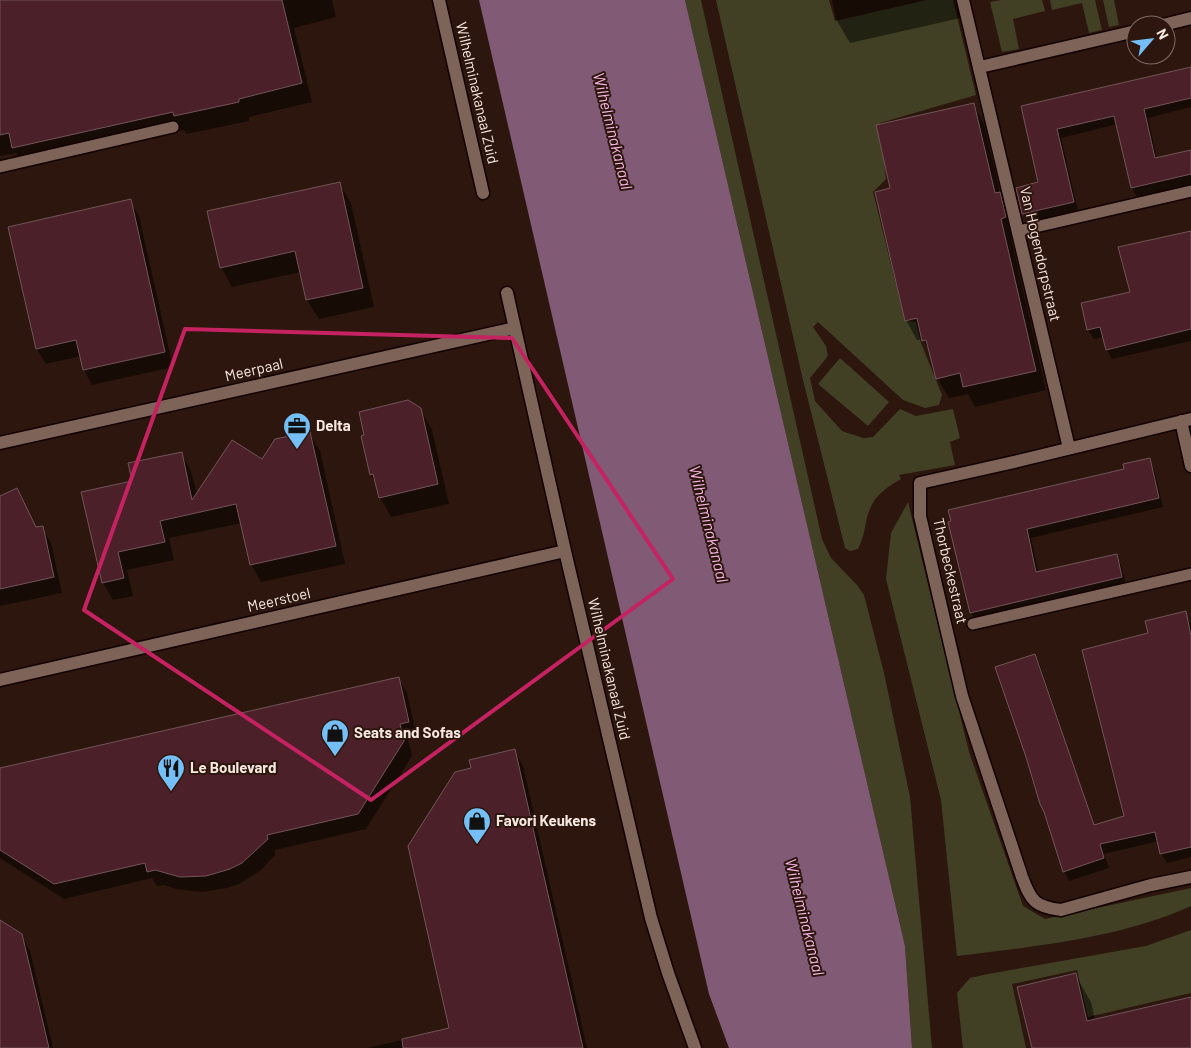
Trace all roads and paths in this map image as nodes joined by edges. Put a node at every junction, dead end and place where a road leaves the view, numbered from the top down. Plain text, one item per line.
1 (439, 0) edge
2 (963, 0) edge
3 (1191, 18) edge
4 (1176, 22) edge
5 (1126, 33) edge
6 (980, 67) junction
7 (173, 127) dead end
8 (0, 167) edge
9 (1191, 191) edge
10 (484, 194) dead end
11 (1018, 231) junction
12 (507, 293) dead end
13 (515, 328) junction
14 (1186, 420) edge
15 (0, 443) edge
16 (1069, 448) junction
17 (1191, 466) edge
18 (565, 551) junction
19 (1191, 574) edge
20 (973, 624) dead end
21 (0, 680) edge
22 (1191, 877) edge
23 (695, 1048) edge

1 - 10 street, Wilhelminakanaal Zuid
2 - 6 street, Van Hogendorpstraat
3 - 4 street
5 - 6 street
6 - 11 street, Van Hogendorpstraat
7 - 8 lane
9 - 11 lane
11 - 16 street, Van Hogendorpstraat
12 - 13 street, Wilhelminakanaal Zuid
13 - 15 street, Meerpaal
13 - 18 street, Wilhelminakanaal Zuid
14 - 16 street, Thorbeckestraat
14 - 17 street
16 - 22 street, Thorbeckestraat
18 - 21 street, Meerstoel
18 - 23 street, Wilhelminakanaal Zuid
19 - 20 lane

